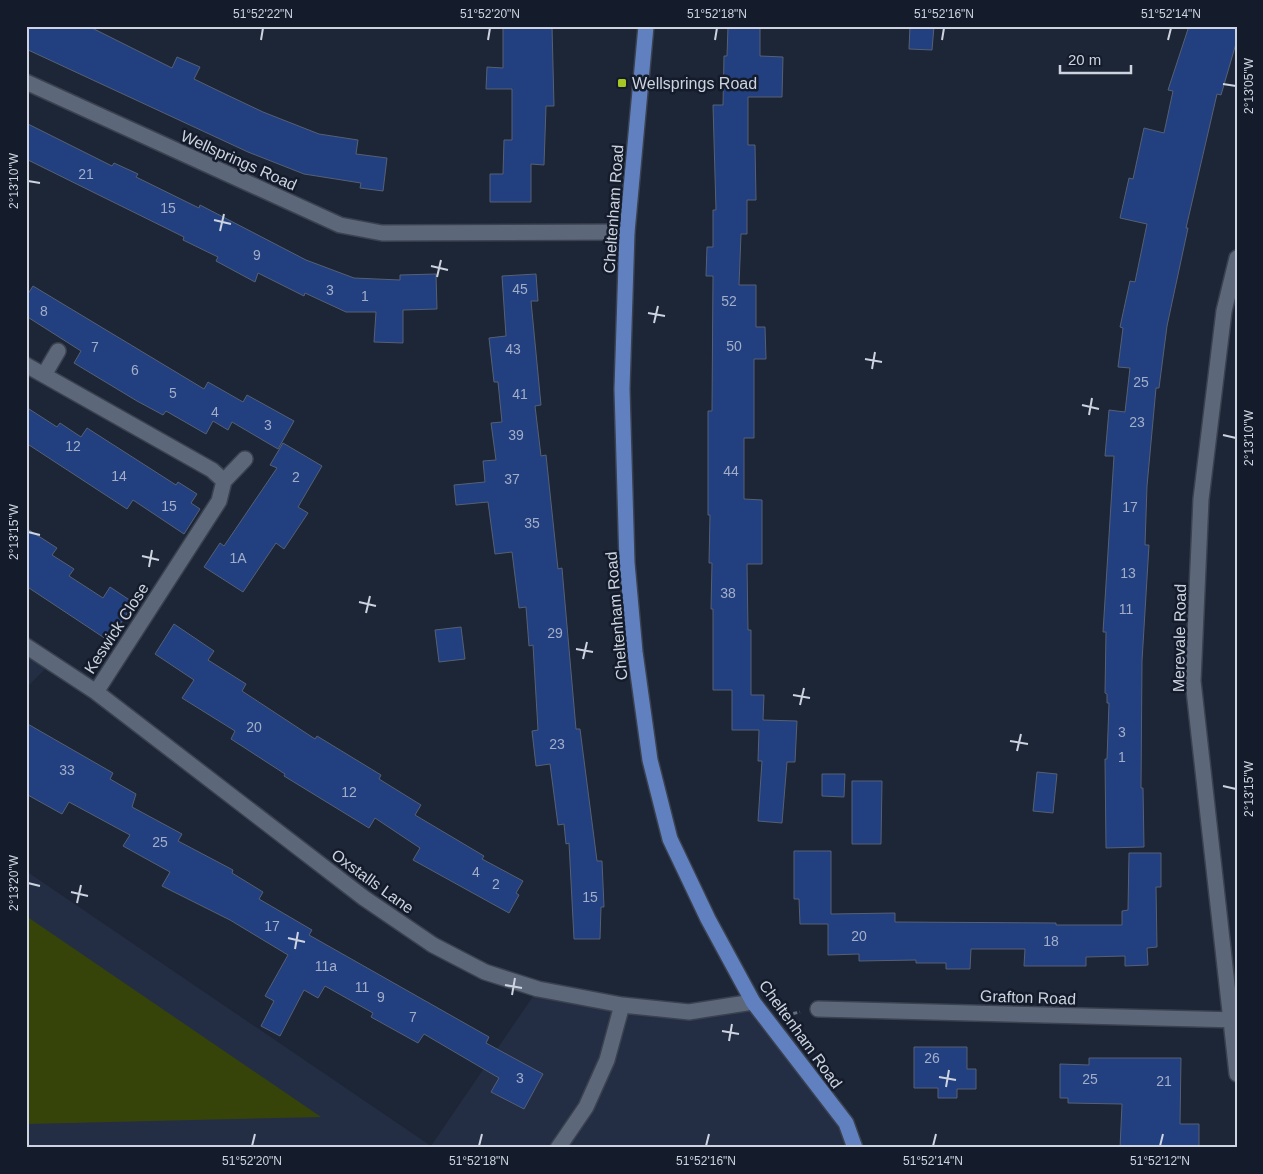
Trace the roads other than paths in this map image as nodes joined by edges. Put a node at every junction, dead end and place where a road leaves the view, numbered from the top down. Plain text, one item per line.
1 (646, 26) edge
2 (26, 82) edge
3 (627, 232) junction
4 (1237, 258) edge
5 (58, 351) dead end
6 (26, 365) edge
7 (44, 375) junction
8 (245, 458) dead end
9 (224, 480) junction
10 (26, 646) edge
11 (96, 692) junction
12 (753, 1002) junction
13 (622, 1005) junction
14 (818, 1009) road end
15 (1234, 1020) edge
16 (1237, 1074) edge
17 (558, 1148) edge
18 (855, 1148) edge

1 - 3 main road, Cheltenham Road
2 - 3 street, Wellsprings Road
3 - 12 main road, Cheltenham Road
4 - 15 street, Merevale Road
5 - 7 street
6 - 7 street
7 - 9 street
8 - 9 street, Keswick Close
9 - 11 street, Keswick Close
10 - 11 street, Oxstalls Lane
11 - 13 street, Oxstalls Lane
12 - 13 street, Oxstalls Lane
12 - 18 main road, Cheltenham Road
13 - 17 street
14 - 15 street, Grafton Road
15 - 16 street, Merevale Road

